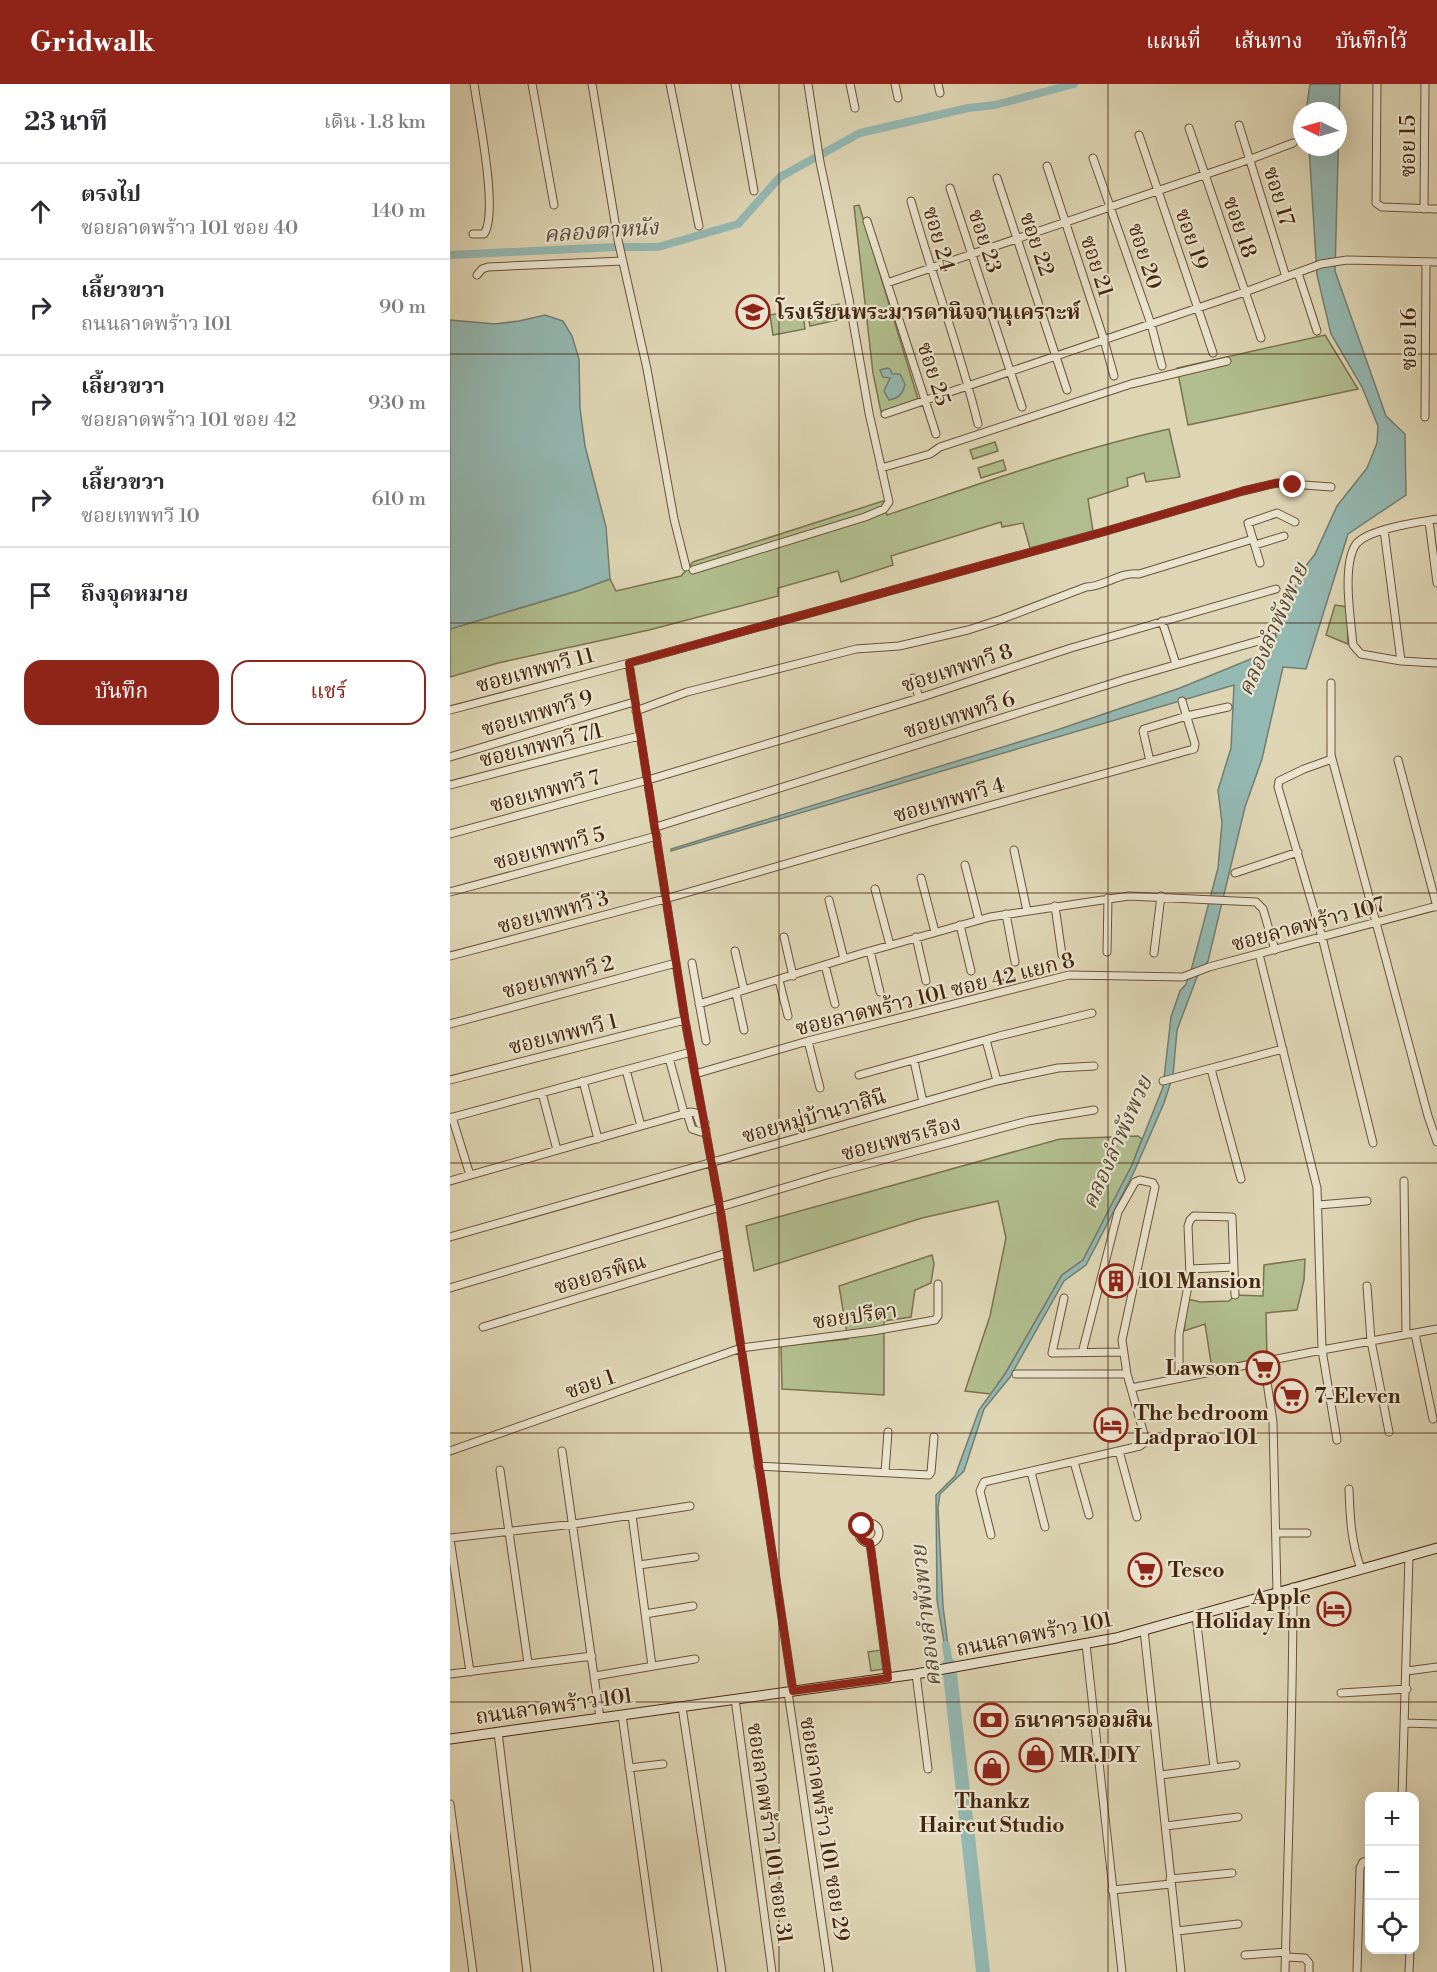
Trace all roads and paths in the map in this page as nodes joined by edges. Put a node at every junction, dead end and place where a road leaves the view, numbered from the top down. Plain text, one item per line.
1 (474, 84) edge
2 (532, 84) edge
3 (592, 84) edge
4 (670, 84) edge
5 (735, 84) edge
6 (808, 84) edge
7 (850, 84) edge
8 (895, 84) edge
9 (938, 84) edge
10 (1377, 84) edge
11 (1425, 84) edge
12 (940, 93) dead end
13 (898, 98) dead end
14 (855, 108) dead end
15 (1239, 125) dead end
16 (1189, 128) dead end
17 (1139, 135) dead end
18 (1293, 142) dead end
19 (1093, 158) dead end
20 (1251, 159) junction
21 (1047, 166) dead end
22 (1205, 174) junction
23 (997, 178) dead end
24 (950, 188) dead end
25 (1158, 190) junction
26 (754, 192) dead end
27 (911, 201) dead end
28 (554, 205) dead end
29 (1111, 206) junction
30 (1424, 208) junction
31 (1437, 209) edge
32 (867, 221) dead end
33 (1065, 222) junction
34 (699, 226) dead end
35 (474, 234) dead end
36 (1017, 239) junction
37 (971, 254) junction
38 (623, 261) junction
39 (1426, 262) junction
40 (1437, 262) edge
41 (930, 269) junction
42 (1302, 271) junction
43 (477, 275) dead end
44 (1286, 277) junction
45 (887, 283) junction
46 (1245, 292) junction
47 (1198, 308) junction
48 (1151, 324) junction
49 (1317, 330) dead end
50 (1261, 338) dead end
51 (1104, 340) junction
52 (1213, 353) dead end
53 (1057, 355) junction
54 (1227, 361) dead end
55 (1162, 366) dead end
56 (1011, 371) junction
57 (1114, 376) dead end
58 (969, 386) junction
59 (1067, 390) dead end
60 (925, 400) junction
61 (1022, 407) dead end
62 (885, 414) dead end
63 (1425, 417) dead end
64 (978, 424) dead end
65 (936, 434) dead end
66 (881, 468) junction
67 (1331, 487) dead end
68 (1437, 519) edge
69 (1429, 521) junction
70 (1295, 522) dead end
71 (1384, 530) junction
72 (1284, 536) dead end
73 (1254, 542) junction
74 (1260, 563) dead end
75 (1437, 583) edge
76 (1276, 589) dead end
77 (1162, 621) junction
78 (1272, 637) dead end
79 (1401, 661) junction
80 (629, 663) junction
81 (1437, 663) edge
82 (1176, 664) junction
83 (913, 678) dead end
84 (1331, 683) dead end
85 (919, 698) junction
86 (1182, 701) dead end
87 (634, 702) junction
88 (1228, 707) dead end
89 (450, 710) edge
90 (636, 711) junction
91 (1186, 716) junction
92 (639, 736) junction
93 (450, 757) edge
94 (1332, 759) junction
95 (1398, 760) dead end
96 (1150, 761) junction
97 (648, 780) junction
98 (450, 784) edge
99 (656, 827) junction
100 (450, 834) edge
101 (657, 836) junction
102 (1014, 850) dead end
103 (1298, 852) junction
104 (965, 865) dead end
105 (1235, 873) dead end
106 (921, 878) dead end
107 (875, 889) dead end
108 (450, 892) edge
109 (1164, 896) junction
110 (1108, 898) junction
111 (665, 899) junction
112 (829, 900) dead end
113 (1055, 906) junction
114 (1437, 906) edge
115 (1027, 911) junction
116 (1006, 914) junction
117 (979, 920) junction
118 (1375, 922) junction
119 (960, 925) junction
120 (935, 932) junction
121 (783, 937) dead end
122 (916, 937) junction
123 (1322, 937) junction
124 (890, 945) junction
125 (1275, 950) junction
126 (735, 951) dead end
127 (870, 951) junction
128 (1107, 952) dead end
129 (1154, 953) dead end
130 (1259, 954) junction
131 (1062, 956) dead end
132 (450, 957) edge
133 (844, 959) junction
134 (1015, 962) dead end
135 (675, 963) junction
136 (692, 963) dead end
137 (825, 965) junction
138 (971, 971) dead end
139 (794, 976) junction
140 (1187, 976) joint
141 (779, 980) junction
142 (926, 981) dead end
143 (744, 990) junction
144 (880, 992) dead end
145 (736, 993) junction
146 (699, 1004) junction
147 (835, 1004) dead end
148 (1092, 1013) dead end
149 (788, 1016) dead end
150 (685, 1020) junction
151 (450, 1023) edge
152 (744, 1030) dead end
153 (986, 1040) junction
154 (706, 1041) dead end
155 (808, 1041) junction
156 (1283, 1049) junction
157 (691, 1052) junction
158 (669, 1058) junction
159 (914, 1061) junction
160 (1094, 1065) dead end
161 (1211, 1069) junction
162 (626, 1070) junction
163 (695, 1074) junction
164 (859, 1075) dead end
165 (450, 1080) edge
166 (583, 1081) junction
167 (996, 1081) junction
168 (1163, 1081) dead end
169 (820, 1088) dead end
170 (542, 1093) junction
171 (923, 1102) junction
172 (1094, 1110) dead end
173 (686, 1113) junction
174 (451, 1117) edge
175 (641, 1126) junction
176 (705, 1127) junction
177 (598, 1139) junction
178 (1437, 1142) edge
179 (1373, 1143) dead end
180 (557, 1150) junction
181 (713, 1161) junction
182 (470, 1175) junction
183 (1241, 1179) dead end
184 (450, 1181) edge
185 (1404, 1181) dead end
186 (1367, 1201) dead end
187 (1318, 1205) junction
188 (720, 1208) junction
189 (450, 1237) edge
190 (727, 1253) junction
191 (1234, 1267) junction
192 (1190, 1269) junction
193 (938, 1284) dead end
194 (1367, 1286) dead end
195 (450, 1288) edge
196 (1235, 1295) dead end
197 (1064, 1298) dead end
198 (483, 1327) dead end
199 (1437, 1329) edge
200 (1406, 1334) junction
201 (1415, 1334) junction
202 (1371, 1341) junction
203 (741, 1348) junction
204 (1322, 1350) junction
205 (1123, 1352) junction
206 (1082, 1353) junction
207 (1264, 1362) junction
208 (1016, 1374) dead end
209 (1127, 1374) junction
210 (1179, 1378) junction
211 (1131, 1388) junction
212 (1433, 1419) dead end
213 (888, 1432) dead end
214 (1389, 1432) dead end
215 (934, 1437) dead end
216 (1337, 1440) dead end
217 (450, 1451) edge
218 (562, 1451) dead end
219 (1119, 1451) junction
220 (1074, 1462) junction
221 (758, 1466) junction
222 (500, 1470) dead end
223 (885, 1472) junction
224 (1031, 1472) junction
225 (1349, 1489) dead end
226 (690, 1506) dead end
227 (632, 1515) junction
228 (1089, 1515) dead end
229 (1137, 1517) dead end
230 (574, 1524) junction
231 (1045, 1527) dead end
232 (510, 1531) junction
233 (1276, 1533) junction
234 (1307, 1533) dead end
235 (991, 1535) dead end
236 (450, 1538) edge
237 (870, 1543) dead end
238 (1437, 1548) edge
239 (1409, 1556) junction
240 (694, 1557) dead end
241 (639, 1565) junction
242 (1361, 1569) junction
243 (1293, 1587) junction
244 (1277, 1592) junction
245 (693, 1606) dead end
246 (645, 1614) junction
247 (1196, 1616) junction
248 (1144, 1630) junction
249 (1086, 1644) junction
250 (592, 1656) junction
251 (695, 1659) dead end
252 (528, 1663) junction
253 (652, 1666) junction
254 (1437, 1667) edge
255 (1407, 1671) junction
256 (470, 1672) junction
257 (450, 1674) edge
258 (916, 1674) junction
259 (595, 1676) junction
260 (888, 1678) junction
261 (1407, 1689) junction
262 (790, 1691) junction
263 (1341, 1693) dead end
264 (735, 1699) junction
265 (682, 1707) junction
266 (622, 1715) junction
267 (600, 1718) junction
268 (1406, 1723) junction
269 (1437, 1725) edge
270 (498, 1732) junction
271 (450, 1739) edge
272 (663, 1764) dead end
273 (1236, 1765) dead end
274 (1214, 1767) junction
275 (629, 1768) junction
276 (928, 1769) dead end
277 (1161, 1775) junction
278 (1402, 1792) edge
279 (450, 1804) edge
280 (1238, 1817) dead end
281 (1166, 1826) junction
282 (1365, 1861) edge
283 (1232, 1873) dead end
284 (1170, 1882) junction
285 (1112, 1890) junction
286 (1238, 1924) dead end
287 (1177, 1931) junction
288 (1410, 1954) edge
289 (1245, 1955) dead end
290 (1286, 1955) junction
291 (473, 1972) edge
292 (527, 1972) edge
293 (658, 1972) edge
294 (722, 1972) edge
295 (772, 1972) edge
296 (829, 1972) edge
297 (1122, 1972) edge
298 (1181, 1972) edge
299 (1285, 1972) edge
300 (1309, 1972) edge
301 (1357, 1972) edge
302 (1409, 1972) edge

1 - 35 street
2 - 28 street
3 - 38 street
4 - 34 street
5 - 26 street
6 - 66 street
7 - 14 street
8 - 13 street
9 - 12 street
10 - 30 street
11 - 30 street, ซอย 15
15 - 20 street, ซอย 17
16 - 22 street, ซอย 18
17 - 25 street, ซอย 19
18 - 20 street
19 - 29 street, ซอย 20
20 - 22 street
20 - 44 street, ซอย 17
21 - 33 street, ซอย 21
22 - 25 street
22 - 46 street, ซอย 18
23 - 36 street, ซอย 22
24 - 37 street, ซอย 23
25 - 29 street
25 - 47 street, ซอย 19
27 - 41 street, ซอย 24
29 - 33 street
29 - 48 street, ซอย 20
30 - 31 street
32 - 45 street, ซอย 25
33 - 36 street
33 - 51 street, ซอย 21
36 - 37 street
36 - 53 street, ซอย 22
37 - 41 street
37 - 56 street, ซอย 23
38 - 43 street
38 - 66 street
39 - 40 street
39 - 42 street
39 - 63 street, ซอย 16
41 - 45 street
41 - 58 street, ซอย 24
42 - 44 street
42 - 49 street
44 - 46 street
45 - 60 street, ซอย 25
46 - 47 street
46 - 50 street, ซอย 18
47 - 48 street
47 - 52 street, ซอย 19
48 - 51 street
48 - 55 street, ซอย 20
51 - 53 street
51 - 57 street, ซอย 21
53 - 56 street
53 - 59 street, ซอย 22
54 - 66 street
56 - 58 street
56 - 61 street, ซอย 23
58 - 60 street
58 - 64 street, ซอย 24
60 - 62 street
60 - 65 street, ซอย 25
67 - 80 street, ซอยเทพทวี 11
68 - 69 street
69 - 71 street
69 - 75 street
70 - 73 street
71 - 79 street
71 - 79 street
72 - 73 street
73 - 74 street
73 - 90 street
76 - 77 street, ซอยเทพทวี 8
77 - 82 street
77 - 85 street, ซอยเทพทวี 8
78 - 82 street, ซอยเทพทวี 6
79 - 81 street
80 - 87 street, ซอยลาดพร้าว 101 ซอย 29
80 - 89 street, ซอยเทพทวี 11
82 - 99 street, ซอยเทพทวี 6
83 - 85 street
84 - 94 street
85 - 97 street, ซอยเทพทวี 8
86 - 91 street, ซอยเทพทวี 4
87 - 90 street, ซอยลาดพร้าว 101 ซอย 29
87 - 93 street, ซอยเทพทวี 9
88 - 91 street
90 - 92 street, ซอยลาดพร้าว 101 ซอย 29
91 - 96 street
91 - 96 street, ซอยเทพทวี 4
92 - 97 street, ซอยลาดพร้าว 101 ซอย 29
92 - 98 street, ซอยเทพทวี 7/1
94 - 103 street
94 - 118 street
95 - 114 street
96 - 111 street, ซอยเทพทวี 4
97 - 99 street, ซอยลาดพร้าว 101 ซอย 29
97 - 100 street, ซอยเทพทวี 7
99 - 101 street, ซอยลาดพร้าว 101 ซอย 29
101 - 108 street, ซอยเทพทวี 5
101 - 111 street, ซอยลาดพร้าว 101 ซอย 29
102 - 115 street
103 - 105 street
103 - 123 street
104 - 117 street
106 - 120 street
107 - 124 street
109 - 110 street
109 - 125 street
109 - 129 street
110 - 113 street
110 - 128 street
111 - 132 street, ซอยเทพทวี 3
111 - 135 street, ซอยลาดพร้าว 101 ซอย 29
112 - 133 street
113 - 115 street
113 - 131 street
114 - 118 street, ซอยลาดพร้าว 107
115 - 116 street
116 - 117 street
116 - 134 street
117 - 119 street
118 - 123 street, ซอยลาดพร้าว 107
118 - 178 street
119 - 120 street
119 - 138 street
120 - 122 street
121 - 139 street
122 - 124 street
122 - 142 street
123 - 125 street, ซอยลาดพร้าว 107
123 - 179 street
124 - 127 street
125 - 130 street, ซอยลาดพร้าว 107
126 - 143 street
127 - 133 street
127 - 144 street
130 - 140 street, ซอยลาดพร้าว 107
130 - 156 street
133 - 137 street
135 - 150 street, ซอยลาดพร้าว 101 ซอย 29
135 - 151 street, ซอยเทพทวี 2
136 - 146 street
137 - 139 street
137 - 147 street
139 - 141 street
140 - 155 street, ซอยลาดพร้าว 101 ซอย 42 แยก 8
141 - 143 street
141 - 149 street
143 - 145 street
145 - 146 street
145 - 152 street
146 - 154 street
148 - 153 street, ซอยหมู่บ้านวาสินี
150 - 157 street, ซอยลาดพร้าว 101 ซอย 29
150 - 165 street, ซอยเทพทวี 1
153 - 159 street, ซอยหมู่บ้านวาสินี
153 - 167 street
155 - 163 street, ซอยลาดพร้าว 101 ซอย 42 แยก 8
155 - 169 street
156 - 161 street
156 - 187 street
157 - 158 street
157 - 163 street, ซอยลาดพร้าว 101 ซอย 29
158 - 162 street
158 - 173 street
159 - 164 street, ซอยหมู่บ้านวาสินี
159 - 171 street
160 - 167 street, ซอยหมู่บ้านวาสินี
161 - 168 street
161 - 183 street
162 - 166 street
162 - 175 street
163 - 176 street, ซอยลาดพร้าว 101 ซอย 29
166 - 170 street
166 - 177 street
167 - 171 street, ซอยหมู่บ้านวาสินี
170 - 174 street
170 - 180 street
171 - 181 street, ซอยหมู่บ้านวาสินี
172 - 188 street, ซอยเพชรเรือง
173 - 175 street
173 - 176 street
174 - 182 street
175 - 177 street
176 - 181 street, ซอยลาดพร้าว 101 ซอย 29
177 - 180 street
180 - 182 street
181 - 188 street, ซอยลาดพร้าว 101 ซอย 29
181 - 189 street, ซอยหมู่บ้านวาสินี
182 - 184 street
185 - 200 street
186 - 187 street
187 - 204 street
188 - 190 street, ซอยลาดพร้าว 101 ซอย 29
188 - 195 street, ซอยเพชรเรือง
190 - 198 street, ซอยอรพิณ
190 - 203 street, ซอยลาดพร้าว 101 ซอย 29
191 - 192 street
191 - 192 street
191 - 196 street
192 - 210 street
193 - 203 street, ซอยปรีดา
194 - 202 street
197 - 206 street
199 - 201 street
200 - 201 street
200 - 202 street
201 - 212 street
202 - 204 street
202 - 214 street
203 - 217 street, ซอย 1
203 - 221 street, ซอยลาดพร้าว 101 ซอย 29
204 - 207 street
204 - 216 street
205 - 206 street
205 - 206 street
205 - 209 street
207 - 210 street
207 - 233 street
208 - 209 street
209 - 211 street
210 - 211 street
211 - 219 street
213 - 223 street
215 - 223 street
218 - 230 street
219 - 220 street
219 - 229 street
220 - 224 street
220 - 228 street
221 - 223 street
221 - 262 street, ซอยลาดพร้าว 101 ซอย 29
222 - 232 street
224 - 231 street
224 - 235 street
225 - 242 street
226 - 227 street
227 - 230 street
227 - 241 street
230 - 232 street
230 - 250 street
232 - 236 street
232 - 252 street
233 - 234 street
233 - 244 street
236 - 256 street
237 - 260 street
238 - 239 street, ถนนลาดพร้าว 101
239 - 242 street, ถนนลาดพร้าว 101
239 - 255 street
240 - 241 street
241 - 246 street
242 - 243 street, ถนนลาดพร้าว 101
243 - 244 street, ถนนลาดพร้าว 101
243 - 290 street
244 - 247 street, ถนนลาดพร้าว 101
245 - 246 street
246 - 253 street
247 - 248 street, ถนนลาดพร้าว 101
247 - 274 street
248 - 249 street, ถนนลาดพร้าว 101
248 - 277 street
249 - 258 street, ถนนลาดพร้าว 101
249 - 285 street
250 - 252 street
250 - 259 street
251 - 253 street
252 - 256 street
253 - 259 street
254 - 255 street
255 - 261 street
256 - 257 street
258 - 260 street, ถนนลาดพร้าว 101
258 - 276 street
259 - 267 street
260 - 262 street, ถนนลาดพร้าว 101
261 - 263 street
261 - 268 street
262 - 264 street, ถนนลาดพร้าว 101
262 - 296 street, ซอยลาดพร้าว 101 ซอย 29
264 - 265 street, ถนนลาดพร้าว 101
264 - 295 street, ซอยลาดพร้าว 101 ซอย 31
265 - 266 street, ถนนลาดพร้าว 101
265 - 294 street
266 - 267 street, ถนนลาดพร้าว 101
266 - 275 street
267 - 270 street, ถนนลาดพร้าว 101
268 - 269 street
268 - 278 street
270 - 271 street, ถนนลาดพร้าว 101
270 - 292 street
272 - 275 street
273 - 274 street
274 - 277 street
275 - 293 street
277 - 281 street
279 - 291 street
280 - 281 street
281 - 284 street
282 - 301 street
283 - 284 street
284 - 285 street
284 - 287 street
285 - 297 street
286 - 287 street
287 - 298 street
288 - 302 street
289 - 290 street
290 - 299 street
290 - 300 street

